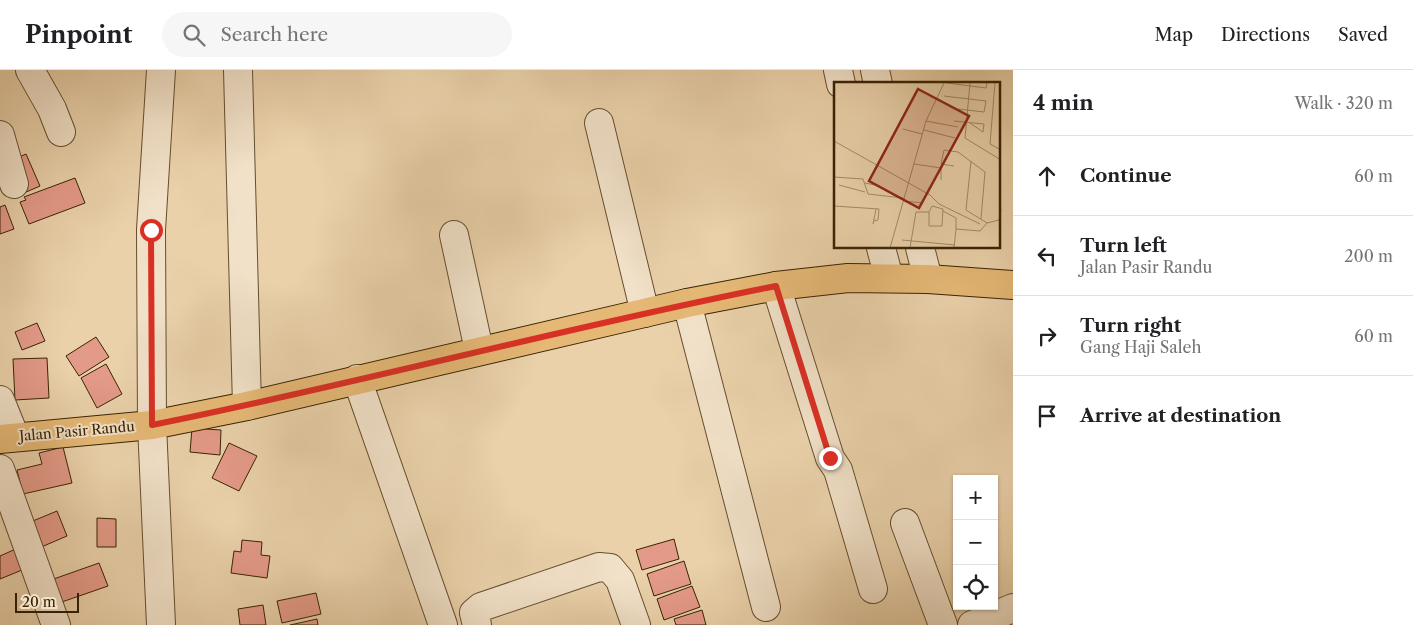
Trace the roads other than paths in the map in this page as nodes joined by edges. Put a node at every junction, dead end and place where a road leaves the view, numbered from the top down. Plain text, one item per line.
1 (30, 70) edge
2 (161, 70) edge
3 (238, 70) edge
4 (599, 123) dead end
5 (61, 132) dead end
6 (0, 135) edge
7 (14, 184) dead end
8 (454, 235) dead end
9 (881, 249) edge
10 (920, 249) edge
11 (889, 278) junction
12 (928, 279) junction
13 (1013, 285) edge
14 (776, 286) junction
15 (687, 303) junction
16 (645, 313) junction
17 (479, 350) junction
18 (357, 379) junction
19 (0, 400) edge
20 (247, 406) junction
21 (152, 425) junction
22 (7, 438) edge
23 (0, 469) edge
24 (905, 523) dead end
25 (873, 589) dead end
26 (766, 608) dead end
27 (1013, 608) edge
28 (56, 625) edge
29 (161, 625) edge
30 (443, 625) edge
31 (477, 625) edge
32 (636, 625) edge
33 (943, 625) edge
34 (972, 625) edge

1 - 5 street
2 - 21 street
3 - 20 street
4 - 16 street
6 - 7 street
8 - 17 street
9 - 11 street
10 - 12 street
11 - 12 main road, Jalan Pasir Randu
11 - 14 main road, Jalan Pasir Randu
12 - 13 main road, Jalan Pasir Randu
14 - 15 main road, Jalan Pasir Randu
14 - 25 street
15 - 16 main road, Jalan Pasir Randu
15 - 26 street
16 - 17 main road, Jalan Pasir Randu
17 - 18 main road, Jalan Pasir Randu
18 - 20 main road, Jalan Pasir Randu
18 - 30 street
19 - 22 street
20 - 21 main road, Jalan Pasir Randu
21 - 22 main road, Jalan Pasir Randu
21 - 29 street
23 - 28 street
24 - 33 street
27 - 34 street
31 - 32 street

